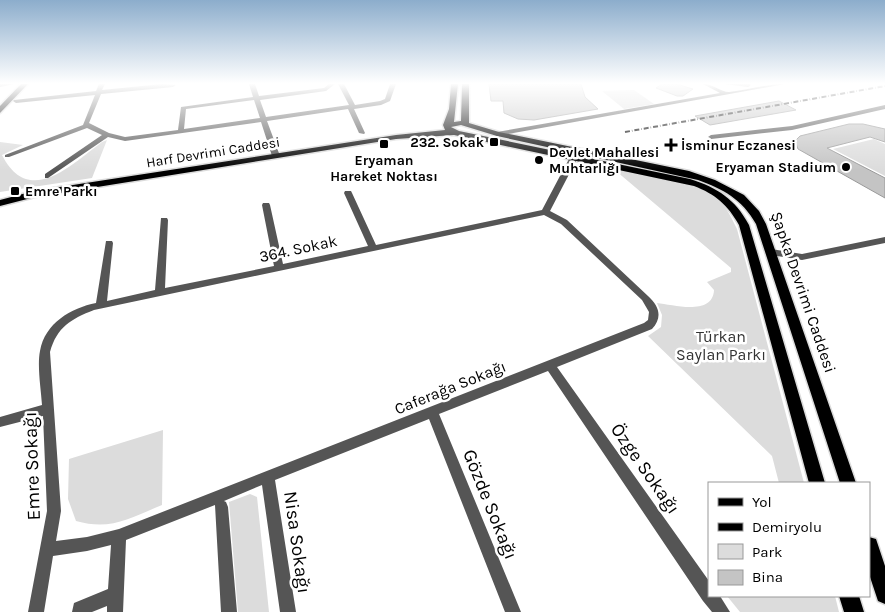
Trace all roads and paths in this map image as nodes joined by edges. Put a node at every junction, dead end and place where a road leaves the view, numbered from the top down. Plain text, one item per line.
1 (88, 113) edge
2 (183, 113) edge
3 (261, 113) edge
4 (313, 113) edge
5 (353, 113) edge
6 (452, 113) edge
7 (463, 113) edge
8 (620, 113) edge
9 (857, 113) edge
10 (263, 120) junction
11 (448, 124) junction
12 (86, 126) junction
13 (462, 128) junction
14 (181, 131) junction
15 (362, 133) dead end
16 (107, 134) junction
17 (497, 134) junction
18 (396, 137) junction
19 (711, 137) dead end
20 (575, 154) junction
21 (7, 156) dead end
22 (276, 156) junction
23 (48, 176) dead end
24 (348, 193) dead end
25 (34, 194) junction
26 (0, 196) edge
27 (0, 202) edge
28 (266, 205) dead end
29 (546, 212) junction
30 (164, 220) dead end
31 (885, 240) edge
32 (109, 243) dead end
33 (373, 247) junction
34 (771, 252) junction
35 (279, 267) junction
36 (160, 292) junction
37 (101, 305) junction
38 (61, 322) joint
39 (550, 364) junction
40 (48, 408) junction
41 (432, 412) junction
42 (0, 422) edge
43 (268, 477) junction
44 (818, 482) edge
45 (848, 482) edge
46 (221, 507) dead end
47 (119, 536) junction
48 (49, 549) junction
49 (870, 549) edge
50 (116, 594) junction
51 (708, 594) edge
52 (885, 594) edge
53 (711, 597) edge
54 (849, 597) edge
55 (36, 612) edge
56 (80, 612) edge
57 (115, 612) edge
58 (229, 612) edge
59 (288, 612) edge
60 (513, 612) edge
61 (722, 612) edge
62 (854, 612) edge

1 - 12 street
2 - 14 street
3 - 10 street
4 - 10 street
5 - 15 street
6 - 11 main road
7 - 13 main road
8 - 17 street
9 - 19 street
10 - 14 street
10 - 22 street
11 - 13 main road
11 - 18 main road, Harf Devrimi Caddesi
12 - 16 street
12 - 21 street
13 - 17 main road, Şapka Devrimi Caddesi
13 - 18 main road, Harf Devrimi Caddesi
13 - 20 main road, Şapka Devrimi Caddesi
14 - 16 street
16 - 23 street
17 - 20 main road, Şapka Devrimi Caddesi
18 - 22 main road, Harf Devrimi Caddesi
20 - 29 street
20 - 34 main road, Şapka Devrimi Caddesi
20 - 44 main road, Şapka Devrimi Caddesi
22 - 25 main road, Harf Devrimi Caddesi
24 - 33 street
25 - 26 main road, Harf Devrimi Caddesi
25 - 27 main road, Harf Devrimi Caddesi
28 - 35 street
29 - 33 street, 364. Sokak
29 - 39 street, Caferağa Sokağı
30 - 36 street
31 - 34 street
32 - 37 street
33 - 35 street, 364. Sokak
34 - 45 main road, Şapka Devrimi Caddesi
35 - 36 street, 364. Sokak
36 - 37 street, 364. Sokak
37 - 38 street, 364. Sokak
38 - 40 street, Emre Sokağı
39 - 41 street, Caferağa Sokağı
39 - 51 street, Özge Sokağı
40 - 42 street
40 - 48 street, Emre Sokağı
41 - 43 street, Caferağa Sokağı
41 - 60 street, Gözde Sokağı
43 - 47 street, Caferağa Sokağı
43 - 59 street, Nisa Sokağı
46 - 58 street
47 - 48 street, Caferağa Sokağı
47 - 50 street
48 - 55 street, Emre Sokağı
49 - 52 main road
50 - 56 street
50 - 57 street
53 - 61 street, Özge Sokağı
54 - 62 main road

